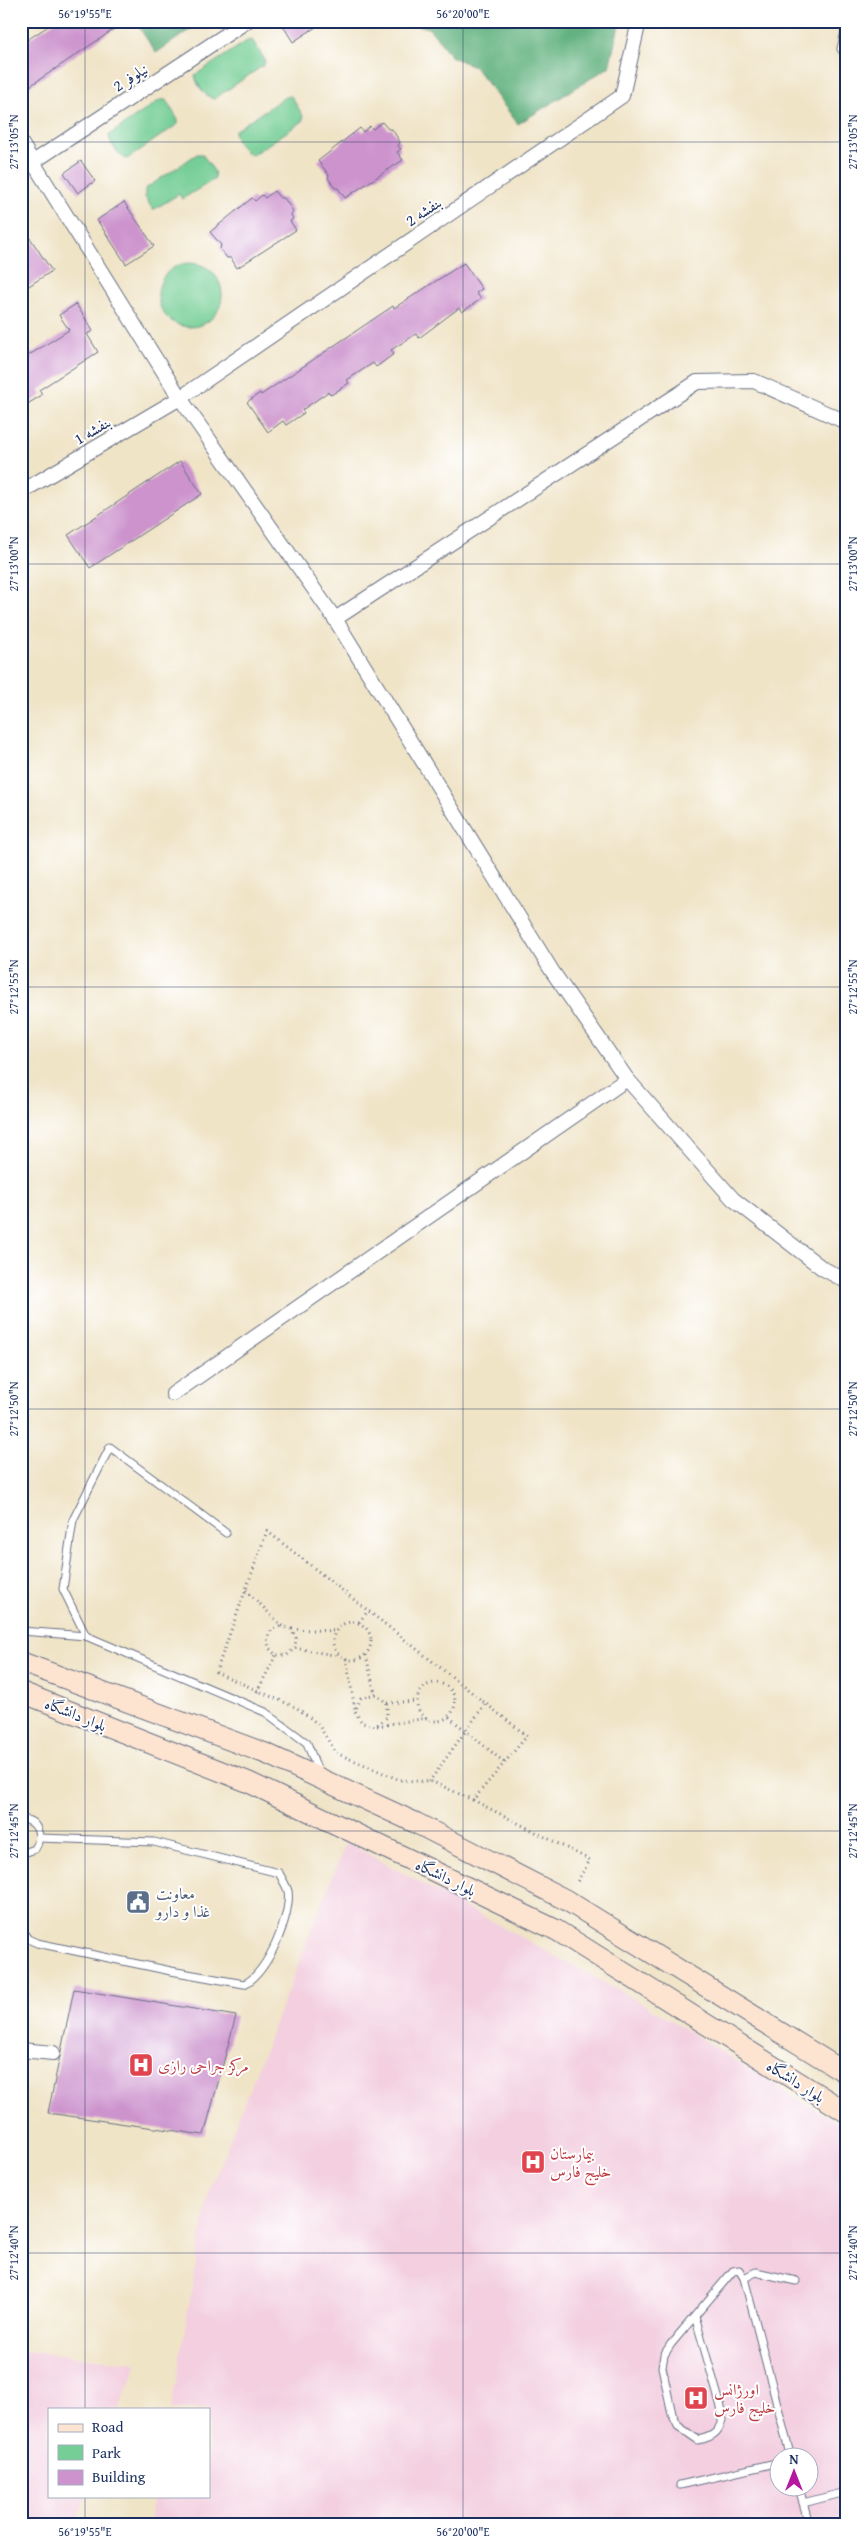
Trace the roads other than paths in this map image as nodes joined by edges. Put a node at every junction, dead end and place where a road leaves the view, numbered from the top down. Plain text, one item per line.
1 (247, 21) edge
2 (639, 21) edge
3 (846, 27) edge
4 (846, 56) edge
5 (21, 143) edge
6 (34, 161) junction
7 (21, 170) edge
8 (180, 398) junction
9 (846, 422) edge
10 (21, 492) edge
11 (335, 619) junction
12 (626, 1079) junction
13 (846, 1281) edge
14 (174, 1394) dead end
15 (226, 1533) dead end
16 (21, 1631) edge
17 (86, 1636) junction
18 (21, 1662) edge
19 (21, 1692) edge
20 (320, 1779) junction
21 (21, 1820) edge
22 (39, 1838) junction
23 (22, 1854) edge
24 (21, 2050) edge
25 (53, 2054) dead end
26 (846, 2074) edge
27 (846, 2112) edge
28 (744, 2278) junction
29 (796, 2281) dead end
30 (695, 2316) junction
31 (789, 2448) edge
32 (770, 2464) edge
33 (680, 2486) dead end
34 (846, 2492) edge
35 (802, 2498) edge
36 (804, 2503) junction
37 (809, 2524) edge

1 - 6 street, نیلوفر 2
2 - 8 street, بنفشه 2
3 - 4 lane
5 - 6 street
6 - 7 street, نیلوفر 2
6 - 8 street
8 - 10 street, بنفشه 1
8 - 11 street
9 - 11 street
11 - 12 street
12 - 13 street
12 - 14 street
15 - 17 lane
16 - 17 lane
17 - 20 lane
18 - 20 main road, بلوار دانشگاه
19 - 27 main road, بلوار دانشگاه
20 - 26 main road, بلوار دانشگاه
21 - 22 lane
22 - 23 lane
22 - 23 lane
24 - 25 street
28 - 29 lane
28 - 30 lane
28 - 31 lane
30 - 30 lane
32 - 33 lane
34 - 36 lane
35 - 36 lane
36 - 37 lane

